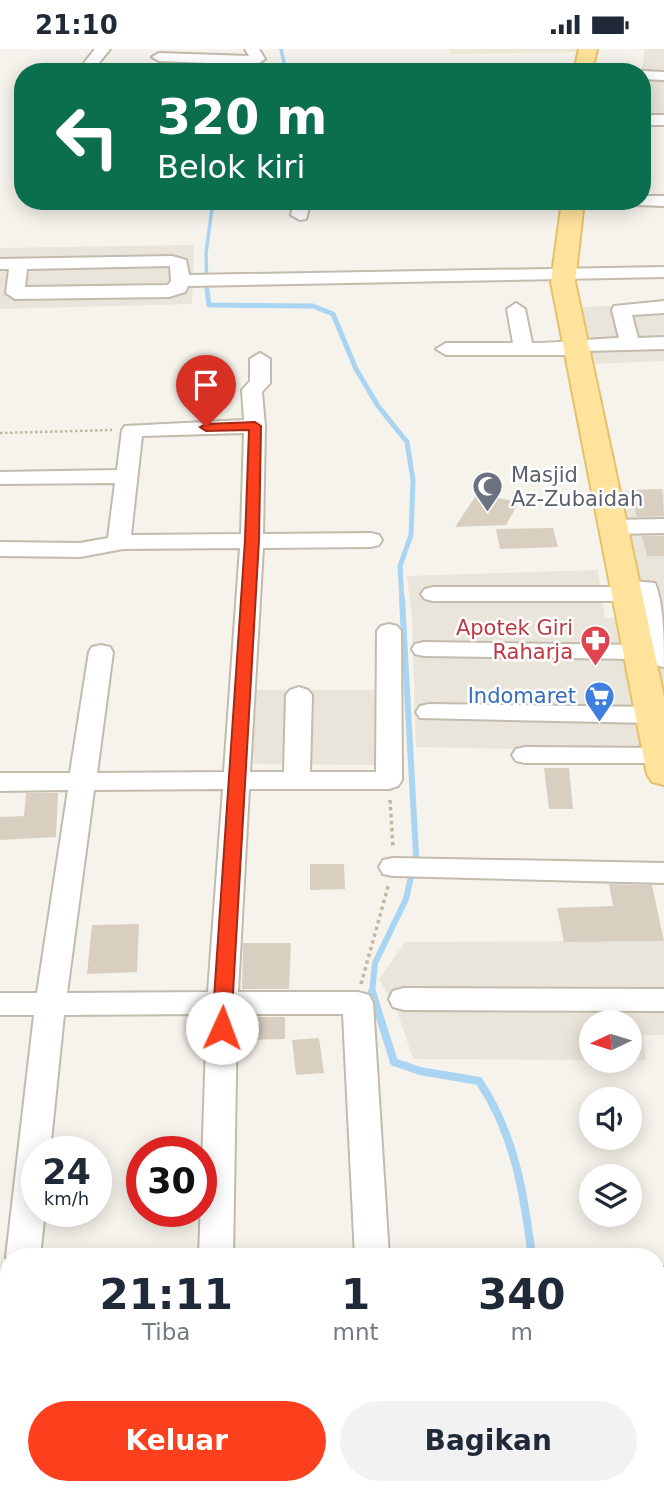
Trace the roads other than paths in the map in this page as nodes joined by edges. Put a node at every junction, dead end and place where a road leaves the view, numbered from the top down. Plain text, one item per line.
1 (103, 49) edge
2 (252, 49) edge
3 (158, 57) edge
4 (91, 63) edge
5 (572, 210) edge
6 (10, 264) edge
7 (664, 272) edge
8 (563, 274) junction
9 (198, 281) junction
10 (8, 294) edge
11 (664, 307) edge
12 (516, 309) dead end
13 (664, 343) edge
14 (630, 344) junction
15 (577, 347) junction
16 (446, 349) dead end
17 (524, 349) junction
18 (260, 359) dead end
19 (255, 426) junction
20 (132, 430) joint
21 (127, 476) junction
22 (0, 478) edge
23 (664, 526) edge
24 (612, 527) junction
25 (252, 540) junction
26 (370, 540) dead end
27 (119, 542) junction
28 (0, 549) edge
29 (640, 589) edge
30 (433, 594) dead end
31 (389, 631) dead end
32 (424, 649) dead end
33 (101, 652) dead end
34 (657, 657) edge
35 (299, 695) dead end
36 (429, 712) dead end
37 (651, 715) junction
38 (525, 755) dead end
39 (662, 765) edge
40 (237, 779) junction
41 (297, 779) junction
42 (83, 781) junction
43 (0, 782) edge
44 (407, 867) road end
45 (664, 873) edge
46 (404, 999) dead end
47 (664, 1000) edge
48 (222, 1002) junction
49 (358, 1003) joint
50 (50, 1004) junction
51 (0, 1005) edge
52 (24, 1248) edge
53 (216, 1248) edge
54 (372, 1248) edge

1 - 4 street
2 - 3 street
5 - 8 main road
6 - 9 street
6 - 10 street
7 - 8 street
8 - 9 street
8 - 15 main road
9 - 10 street
11 - 14 street
12 - 17 street
13 - 14 street
14 - 15 street
15 - 17 street
15 - 24 main road
16 - 17 street
18 - 19 street
19 - 20 street
19 - 25 street
20 - 21 street
21 - 22 street
21 - 27 street
23 - 24 street
24 - 29 main road
25 - 26 street
25 - 27 street
25 - 40 street
27 - 28 street
29 - 30 street
29 - 34 main road
31 - 41 street
32 - 34 street
33 - 42 street
34 - 37 main road
35 - 41 street
36 - 37 street
37 - 39 main road
38 - 39 street
40 - 41 street
40 - 42 street
40 - 48 street
42 - 43 street
42 - 50 street
44 - 45 street
46 - 47 street
48 - 49 street
48 - 50 street
48 - 53 street
49 - 54 street
50 - 51 street
50 - 52 street

